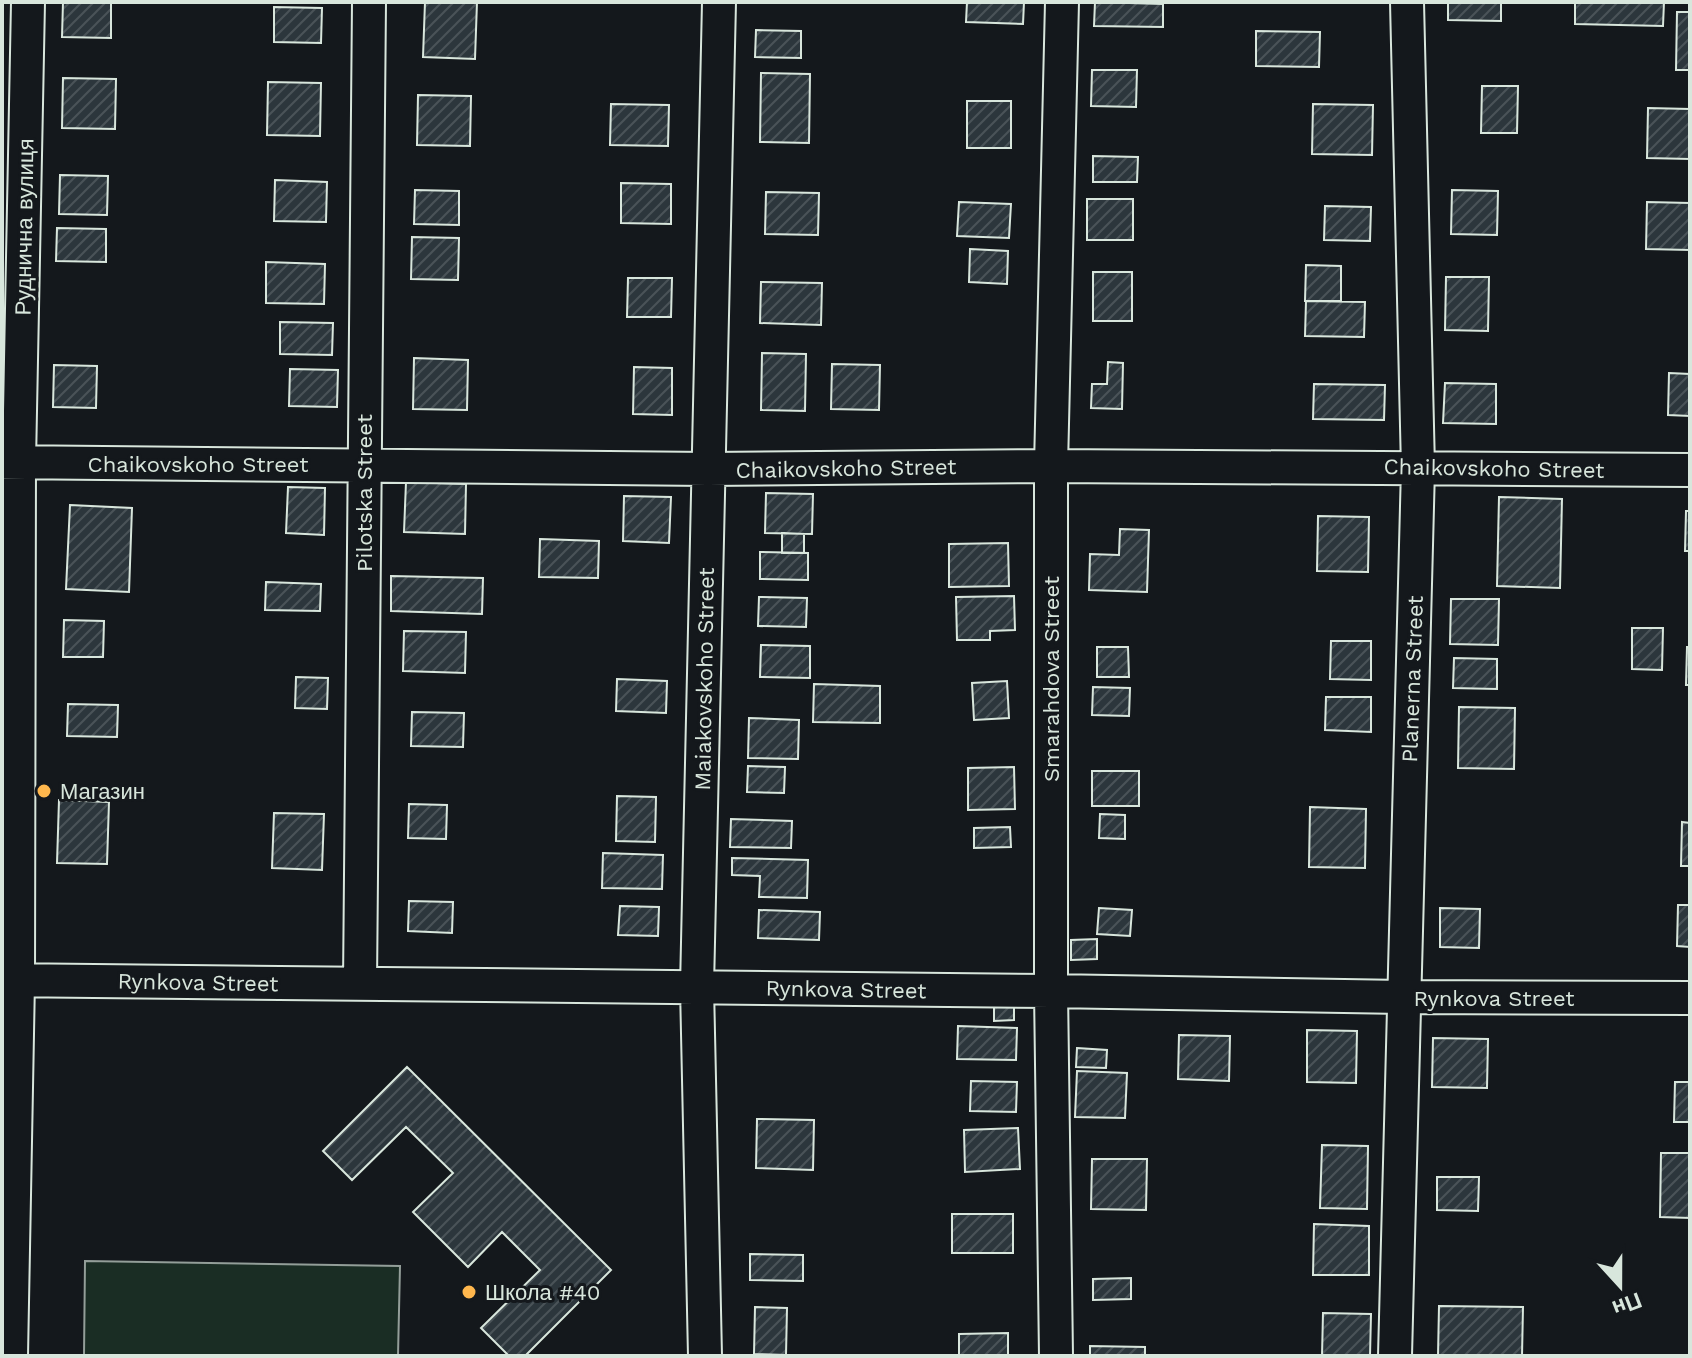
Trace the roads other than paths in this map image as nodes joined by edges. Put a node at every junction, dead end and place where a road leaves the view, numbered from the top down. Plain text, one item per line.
1 (28, 2) edge
2 (369, 2) edge
3 (719, 2) edge
4 (1062, 2) edge
5 (1407, 2) edge
6 (11, 462) edge
7 (364, 465) junction
8 (1051, 466) junction
9 (1418, 468) junction
10 (708, 469) junction
11 (1690, 470) edge
12 (10, 980) edge
13 (360, 984) junction
14 (697, 987) junction
15 (1051, 991) junction
16 (1403, 997) junction
17 (1690, 998) edge
18 (11, 1356) edge
19 (705, 1356) edge
20 (1056, 1356) edge
21 (1395, 1356) edge

1 - 6 street, Руднична вулиця
2 - 7 street, Pilotska Street
3 - 10 street, Maiakovskoho Street
4 - 8 street, Smarahdova Street
5 - 9 street, Planerna Street
6 - 7 street, Chaikovskoho Street
6 - 12 street, Руднична вулиця
7 - 10 street, Chaikovskoho Street
7 - 13 street, Pilotska Street
8 - 9 street, Chaikovskoho Street
8 - 10 street, Chaikovskoho Street
8 - 15 street, Smarahdova Street
9 - 11 street, Chaikovskoho Street
9 - 16 street, Planerna Street
10 - 14 street, Maiakovskoho Street
12 - 13 street, Rynkova Street
12 - 18 street, Руднична вулиця
13 - 14 street, Rynkova Street
14 - 15 street, Rynkova Street
14 - 19 street, Maiakovskoho Street
15 - 16 street, Rynkova Street
15 - 20 street, Smarahdova Street
16 - 17 street, Rynkova Street
16 - 21 street, Planerna Street

